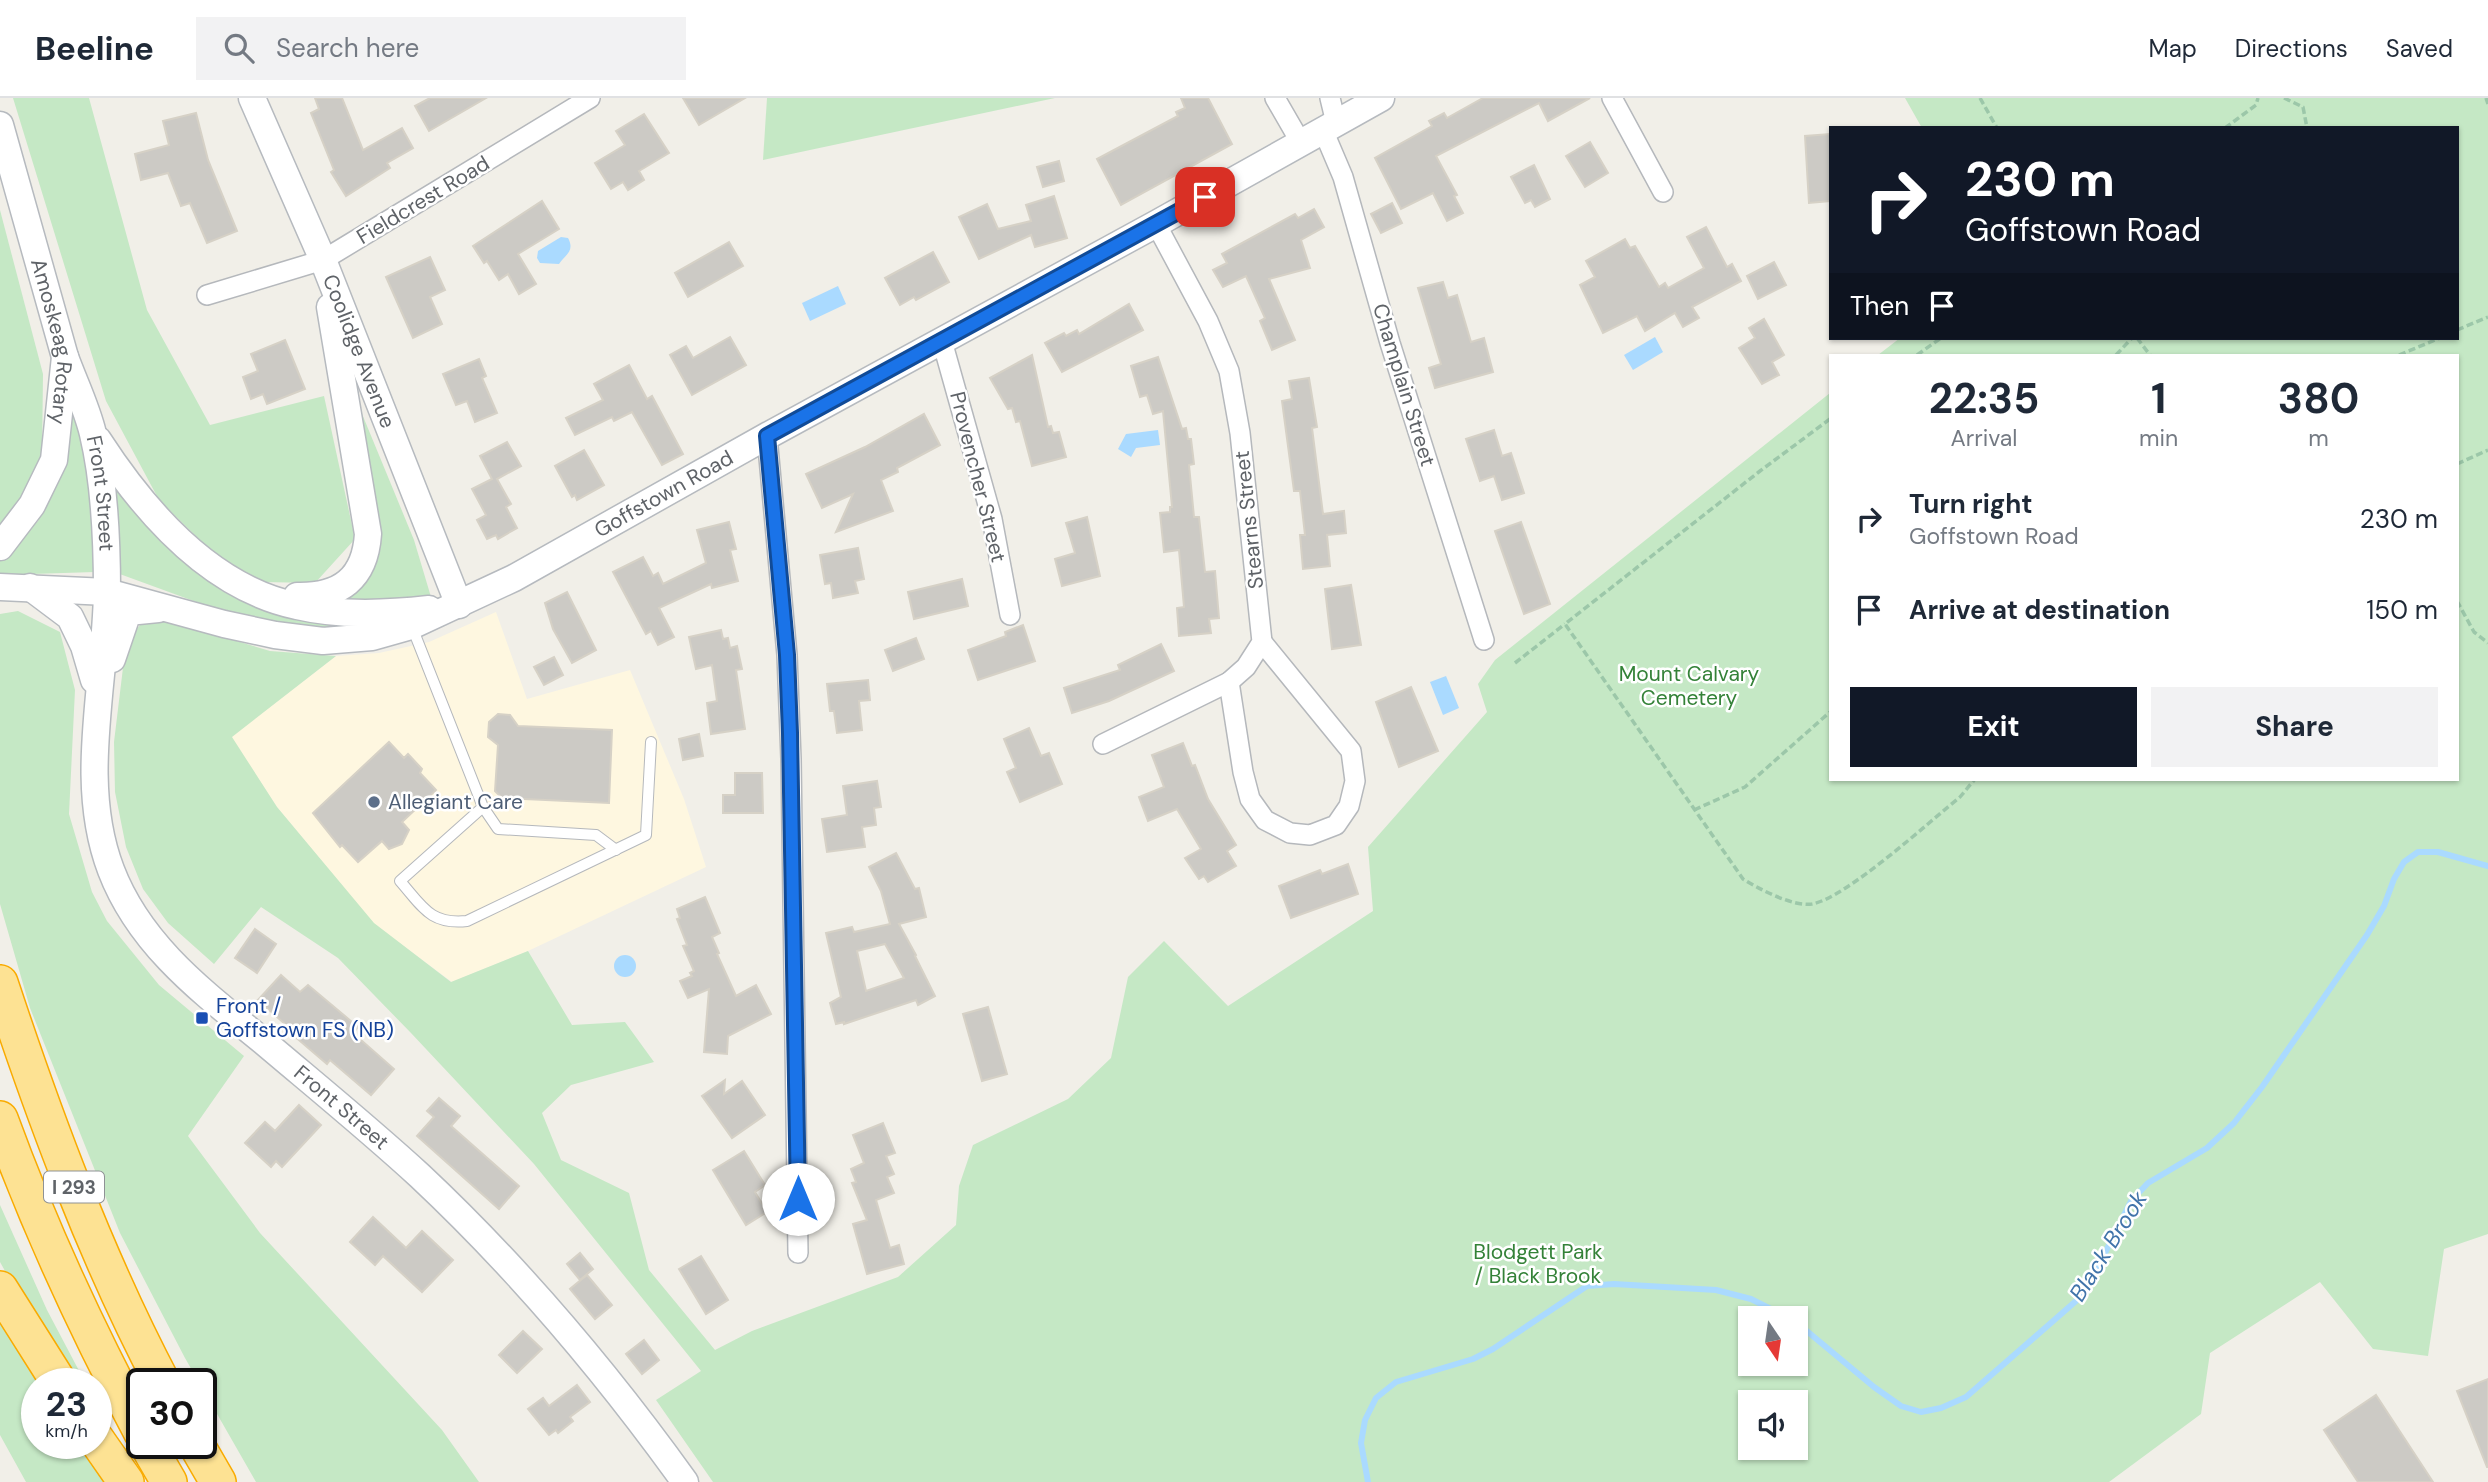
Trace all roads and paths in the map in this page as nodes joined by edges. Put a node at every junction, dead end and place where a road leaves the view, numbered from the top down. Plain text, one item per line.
1 (252, 98) edge
2 (590, 98) edge
3 (1275, 98) edge
4 (1381, 98) edge
5 (1612, 98) edge
6 (1980, 98) edge
7 (2258, 98) edge
8 (2284, 98) edge
9 (2486, 98) edge
10 (2488, 104) edge
11 (1323, 123) edge
12 (0, 125) edge
13 (1996, 126) edge
14 (2228, 126) edge
15 (2307, 126) edge
16 (1663, 192) dead end
17 (1156, 224) junction
18 (323, 260) junction
19 (208, 295) dead end
20 (2488, 317) edge
21 (2459, 329) edge
22 (1938, 340) edge
23 (2132, 340) edge
24 (2136, 340) edge
25 (2435, 340) edge
26 (942, 341) junction
27 (1918, 354) edge
28 (2117, 354) edge
29 (2149, 354) edge
30 (2401, 354) edge
31 (65, 356) junction
32 (1829, 420) edge
33 (93, 433) junction
34 (767, 436) junction
35 (2488, 450) edge
36 (2459, 463) edge
37 (0, 547) edge
38 (0, 587) edge
39 (30, 587) junction
40 (107, 592) junction
41 (257, 592) junction
42 (458, 605) junction
43 (2459, 605) edge
44 (168, 608) junction
45 (1010, 615) dead end
46 (1565, 624) junction
47 (411, 626) junction
48 (1484, 640) dead end
49 (1262, 642) junction
50 (2488, 643) edge
51 (1516, 663) dead end
52 (1228, 681) junction
53 (99, 698) junction
54 (1829, 713) edge
55 (651, 742) dead end
56 (1103, 744) dead end
57 (1973, 781) edge
58 (483, 807) junction
59 (1694, 810) junction
60 (616, 850) junction
61 (0, 983) edge
62 (0, 1119) edge
63 (798, 1253) dead end
64 (0, 1289) edge
65 (50, 1368) edge
66 (155, 1368) edge
67 (126, 1403) edge
68 (110, 1459) edge
69 (156, 1459) edge
70 (205, 1459) edge
71 (126, 1482) edge
72 (169, 1482) edge
73 (218, 1482) edge
74 (685, 1482) edge

1 - 18 main road, Coolidge Avenue
2 - 18 street, Fieldcrest Road
3 - 11 street, Champlain Street
4 - 11 main road, Goffstown Road
5 - 16 street
6 - 13 path
7 - 14 path
8 - 15 path
9 - 10 path
11 - 17 main road, Goffstown Road
11 - 48 street, Champlain Street
12 - 31 main road, Amoskeag Rotary
17 - 26 main road, Goffstown Road
17 - 49 street, Stearns Street
18 - 19 street, Fieldcrest Road
18 - 41 main road
18 - 42 main road, Coolidge Avenue
20 - 21 path
22 - 27 path
23 - 28 path
24 - 29 path
25 - 30 path
26 - 34 main road, Goffstown Road
26 - 45 street, Provencher Street
31 - 33 main road, Front Street
31 - 37 main road, Amoskeag Rotary
32 - 46 path
33 - 40 main road, Front Street
33 - 41 main road, Goffstown Road
34 - 42 main road, Goffstown Road
34 - 63 street
35 - 36 path
38 - 39 main road, Goffstown Road
39 - 40 main road, Goffstown Road
39 - 53 main road
40 - 44 main road, Goffstown Road
40 - 53 main road, Front Street
41 - 42 main road, Goffstown Road
42 - 47 main road, Goffstown Road
43 - 50 path
44 - 47 main road, Goffstown Road
44 - 53 main road
46 - 51 path
46 - 59 path
47 - 58 lane
49 - 52 street
49 - 52 street
52 - 56 street
53 - 74 main road, Front Street
54 - 59 path
55 - 60 lane
57 - 59 path
58 - 60 lane
58 - 60 lane
61 - 66 highway, I 293
62 - 67 highway, I 293
64 - 65 highway
68 - 71 highway
69 - 72 highway
70 - 73 highway

